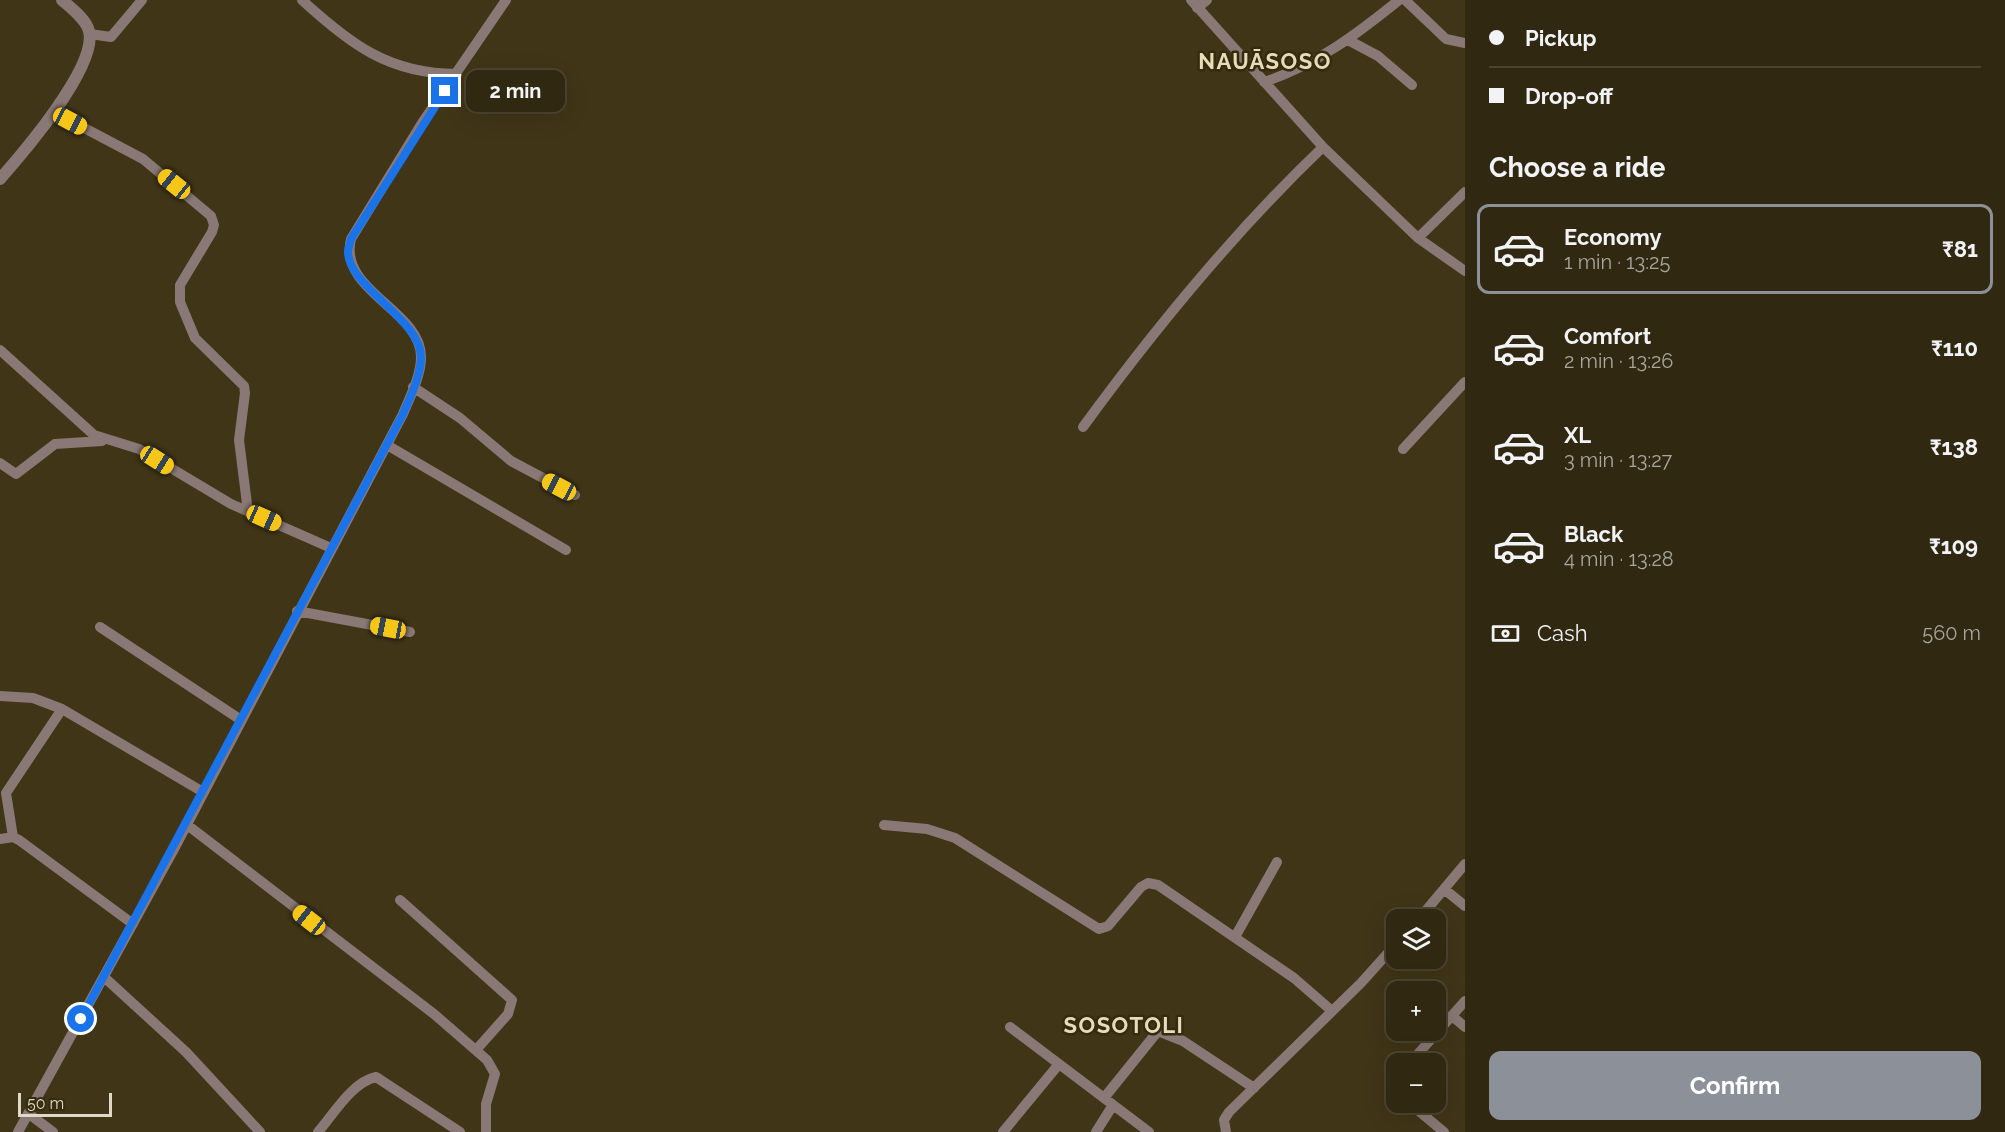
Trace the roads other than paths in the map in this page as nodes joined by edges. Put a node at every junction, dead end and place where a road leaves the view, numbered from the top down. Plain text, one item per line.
1 (62, 0) edge
2 (142, 0) edge
3 (302, 0) edge
4 (1207, 0) edge
5 (1399, 0) edge
6 (1405, 0) edge
7 (502, 2) edge
8 (1194, 4) edge
9 (90, 34) junction
10 (1348, 40) junction
11 (1465, 43) edge
12 (457, 75) junction
13 (1264, 82) junction
14 (1412, 85) dead end
15 (54, 112) junction
16 (1323, 147) junction
17 (0, 179) edge
18 (1465, 192) edge
19 (1418, 238) junction
20 (1465, 271) edge
21 (0, 350) edge
22 (1465, 381) edge
23 (413, 387) junction
24 (1083, 427) dead end
25 (106, 440) junction
26 (387, 444) junction
27 (1403, 449) dead end
28 (0, 463) edge
29 (575, 495) dead end
30 (248, 512) junction
31 (331, 548) junction
32 (566, 550) dead end
33 (297, 611) junction
34 (100, 627) dead end
35 (410, 632) dead end
36 (0, 696) edge
37 (62, 709) junction
38 (241, 720) junction
39 (204, 792) junction
40 (186, 824) junction
41 (884, 825) dead end
42 (13, 837) junction
43 (0, 839) edge
44 (1277, 862) dead end
45 (1465, 864) edge
46 (1444, 889) junction
47 (400, 900) dead end
48 (1465, 906) edge
49 (1427, 909) edge
50 (133, 924) junction
51 (1235, 937) junction
52 (1386, 954) edge
53 (104, 977) junction
54 (1465, 1001) edge
55 (1332, 1011) junction
56 (1452, 1016) junction
57 (1010, 1027) dead end
58 (1465, 1027) edge
59 (476, 1050) junction
60 (1419, 1053) edge
61 (1059, 1064) junction
62 (1254, 1088) junction
63 (1104, 1098) junction
64 (1113, 1105) junction
65 (1421, 1113) edge
66 (29, 1114) junction
67 (1221, 1131) edge
68 (18, 1132) edge
69 (53, 1132) edge
70 (260, 1132) edge
71 (319, 1132) edge
72 (460, 1132) edge
73 (486, 1132) edge
74 (1003, 1132) edge
75 (1096, 1132) edge
76 (1149, 1132) edge
77 (1444, 1132) edge

1 - 9 street
2 - 9 street
3 - 12 street
4 - 8 street
5 - 10 street
6 - 11 street
7 - 12 street
8 - 13 street
9 - 15 street
10 - 13 street
10 - 14 street
12 - 23 street
13 - 16 street
15 - 17 street
15 - 30 street
16 - 19 street
16 - 24 street
18 - 19 street
19 - 20 street
21 - 25 street
22 - 27 street
23 - 26 street
23 - 29 street
25 - 28 street
25 - 30 street
26 - 31 street
26 - 32 street
30 - 31 street
31 - 33 street
33 - 35 street
33 - 38 street
34 - 38 street
36 - 37 street
37 - 39 street
37 - 42 street
38 - 39 street
39 - 40 street
40 - 50 street
40 - 59 street
41 - 51 street
42 - 43 street
42 - 50 street
44 - 51 street
45 - 46 street
46 - 48 street
46 - 49 street
47 - 59 street
50 - 53 street
51 - 55 street
52 - 55 street
53 - 66 street
53 - 70 street
54 - 56 street
55 - 62 street
56 - 58 street
56 - 60 street
57 - 61 street
59 - 73 street
61 - 63 street
61 - 74 street
62 - 63 street
62 - 67 street
63 - 64 street
64 - 75 street
64 - 76 street
65 - 77 street
66 - 68 street
66 - 69 street
71 - 72 street

